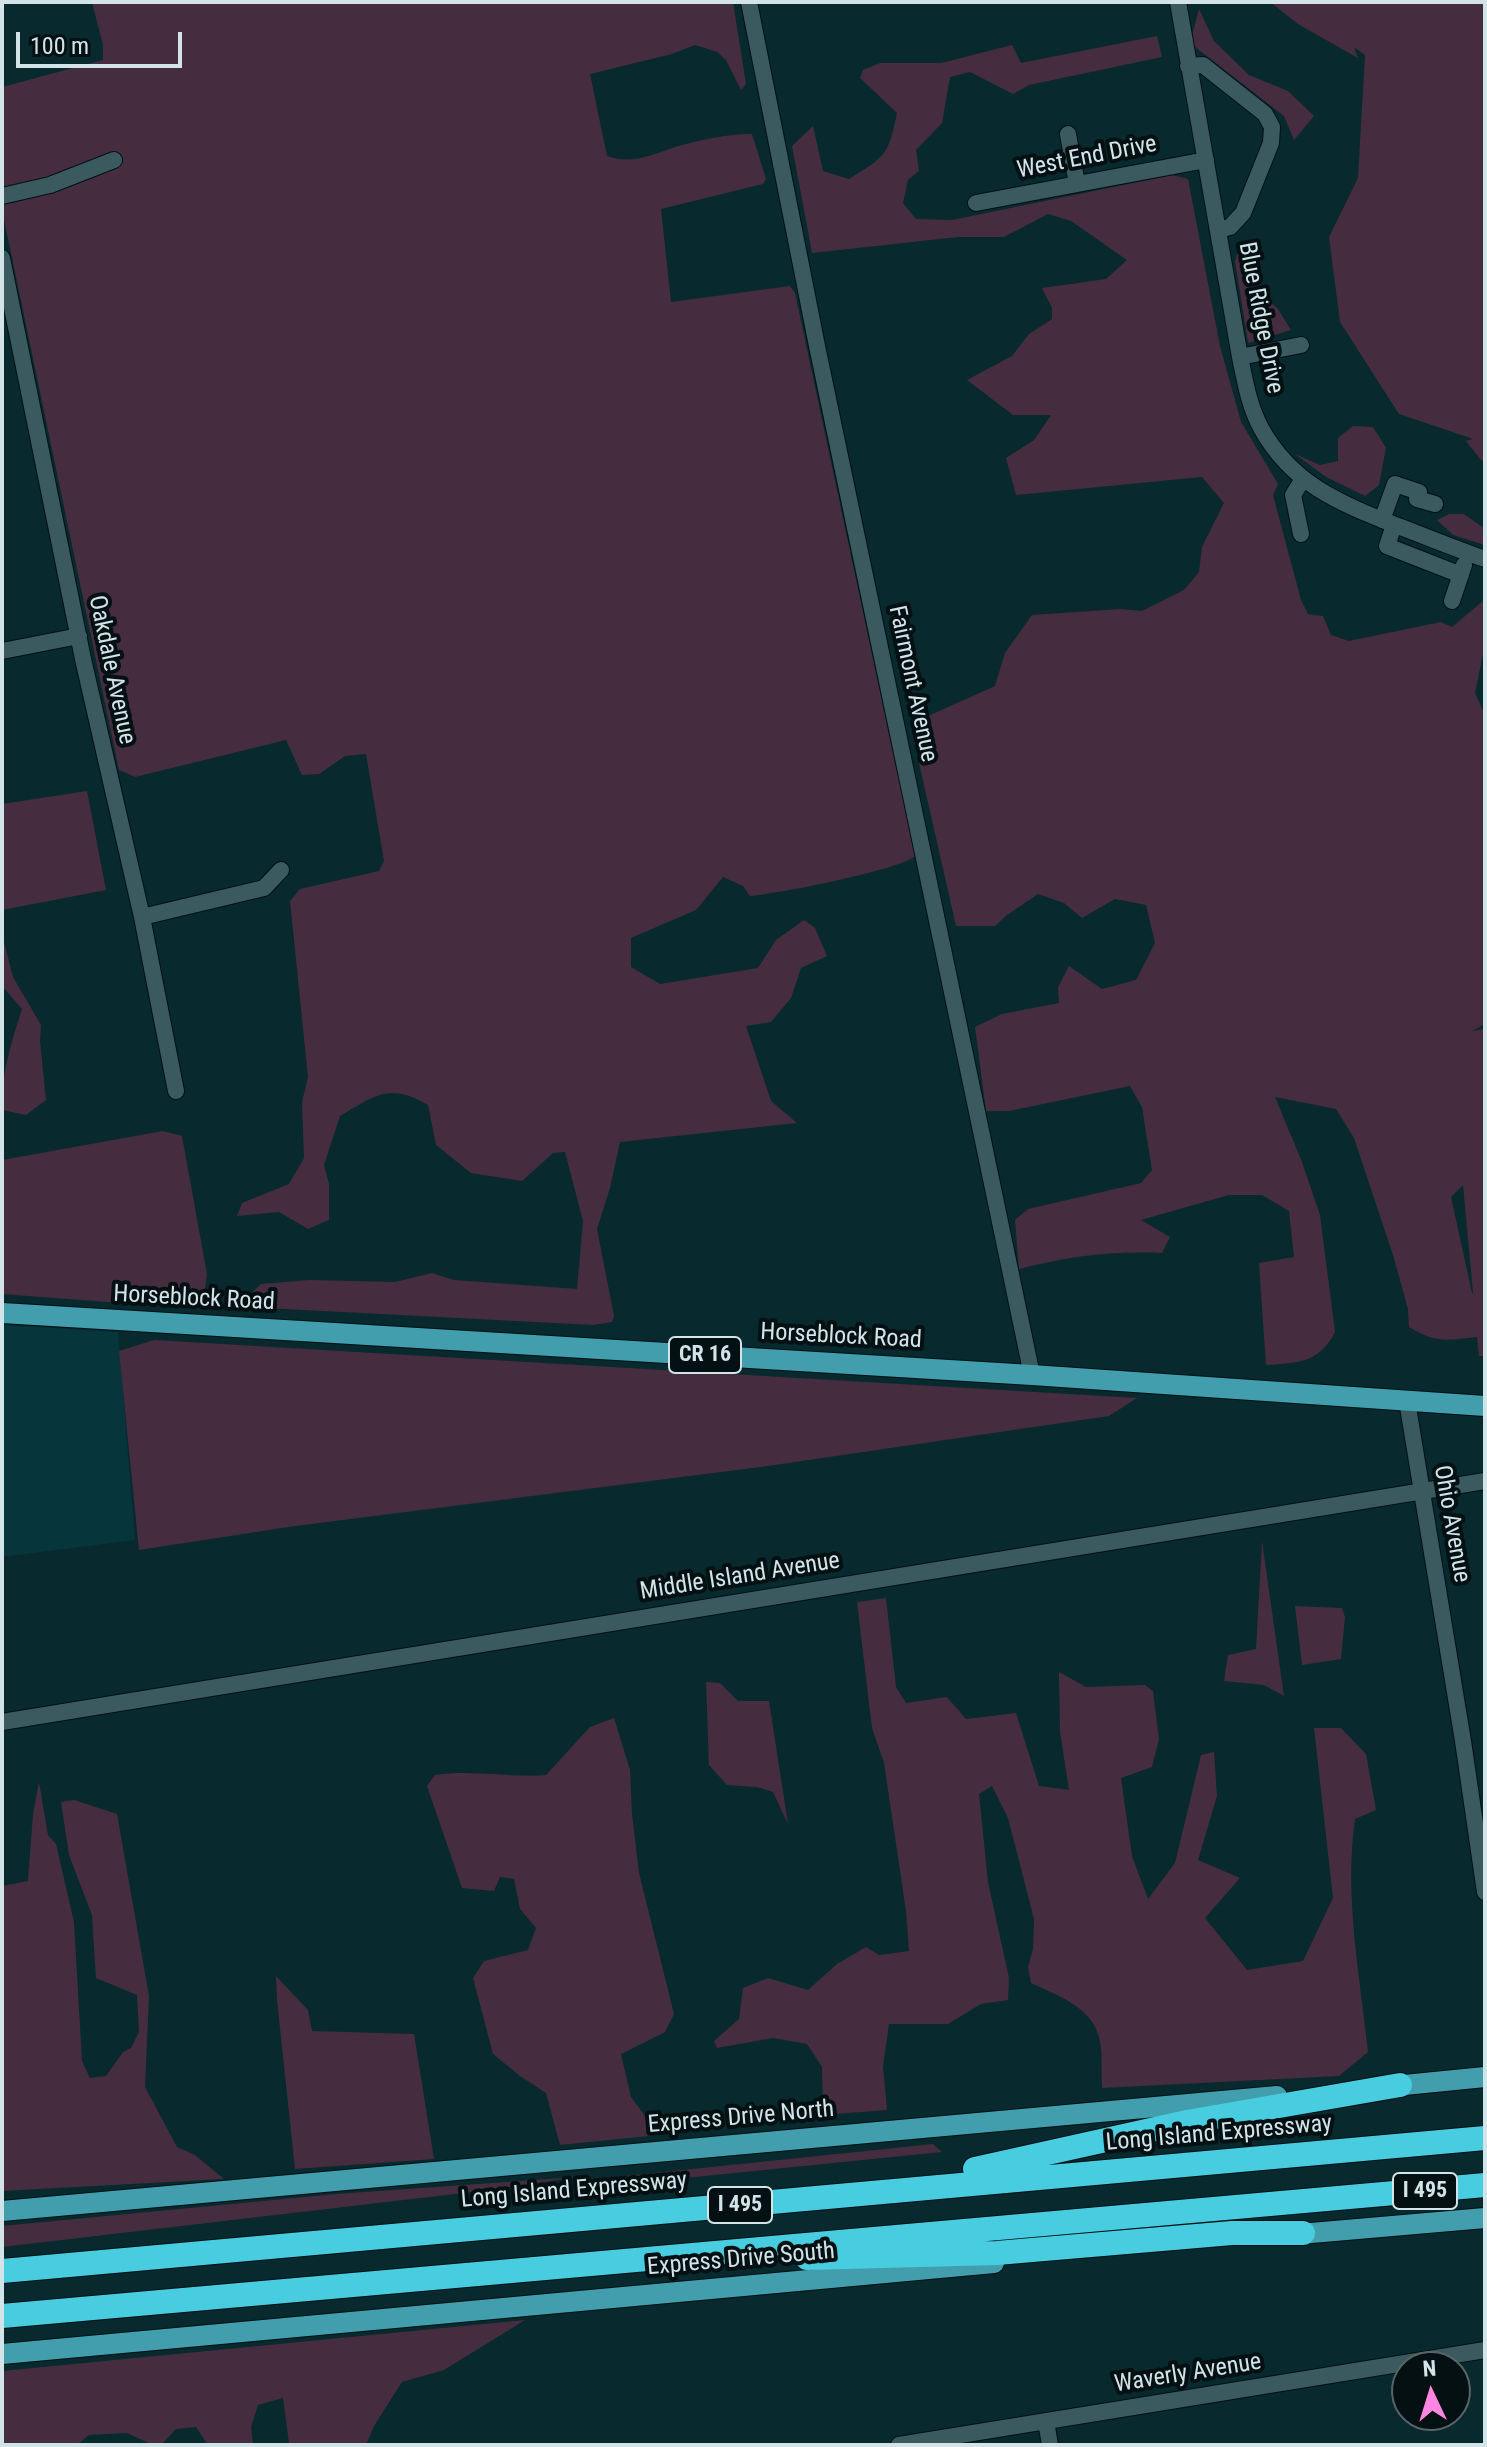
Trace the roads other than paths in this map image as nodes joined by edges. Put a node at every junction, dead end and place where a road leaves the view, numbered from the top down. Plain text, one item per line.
1 (749, 2) edge
2 (1178, 2) edge
3 (1188, 66) junction
4 (1068, 134) dead end
5 (114, 160) dead end
6 (1206, 160) junction
7 (1077, 184) junction
8 (2, 196) edge
9 (976, 203) dead end
10 (1218, 230) junction
11 (2, 258) edge
12 (1301, 345) dead end
13 (1240, 357) junction
14 (1303, 479) junction
15 (1435, 504) dead end
16 (1388, 522) junction
17 (1301, 534) dead end
18 (1467, 553) junction
19 (1485, 559) edge
20 (1461, 575) junction
21 (1452, 601) dead end
22 (79, 636) junction
23 (2, 651) edge
24 (281, 870) dead end
25 (142, 917) junction
26 (176, 1091) dead end
27 (2, 1313) edge
28 (1032, 1375) junction
29 (1407, 1401) junction
30 (1485, 1406) edge
31 (1485, 1481) edge
32 (1421, 1491) junction
33 (2, 1722) edge
34 (1485, 1892) edge
35 (1485, 2077) edge
36 (1400, 2085) junction
37 (1485, 2138) edge
38 (1485, 2185) edge
39 (798, 2199) junction
40 (2, 2211) edge
41 (1485, 2218) edge
42 (1303, 2233) junction
43 (721, 2252) junction
44 (2, 2271) edge
45 (2, 2316) edge
46 (1485, 2350) edge
47 (2, 2354) edge
48 (1046, 2421) junction
49 (899, 2445) edge
50 (1050, 2445) edge

1 - 28 street, Fairmont Avenue
2 - 3 street, Blue Ridge Drive
3 - 6 street, Blue Ridge Drive
3 - 10 street
4 - 7 street
5 - 8 street
6 - 7 street, West End Drive
6 - 10 street, Blue Ridge Drive
7 - 9 street, West End Drive
10 - 13 street, Blue Ridge Drive
11 - 22 street, Oakdale Avenue
12 - 13 street
13 - 14 street, Blue Ridge Drive
14 - 16 street, Blue Ridge Drive
14 - 17 street
15 - 16 street
16 - 18 street, Blue Ridge Drive
16 - 20 street
18 - 19 street, Blue Ridge Drive
18 - 20 street
20 - 21 street
22 - 23 street
22 - 25 street, Oakdale Avenue
24 - 25 street
25 - 26 street, Oakdale Avenue
27 - 28 main road, Horseblock Road / CR 16
28 - 29 main road, Horseblock Road / CR 16
29 - 30 main road, Horseblock Road / CR 16
29 - 32 street, Ohio Avenue
31 - 32 street, Middle Island Avenue
32 - 33 street, Middle Island Avenue
32 - 34 street, Ohio Avenue
35 - 36 main road, Express Drive North
36 - 39 highway
36 - 40 main road, Express Drive North
37 - 39 highway, Long Island Expressway / I 495
38 - 43 highway, I 495
39 - 44 highway, Long Island Expressway / I 495
41 - 42 main road, Express Drive South
42 - 43 highway
42 - 47 main road, Express Drive South
43 - 45 highway, I 495
46 - 48 street, Waverly Avenue
48 - 49 street, Waverly Avenue
48 - 50 street

